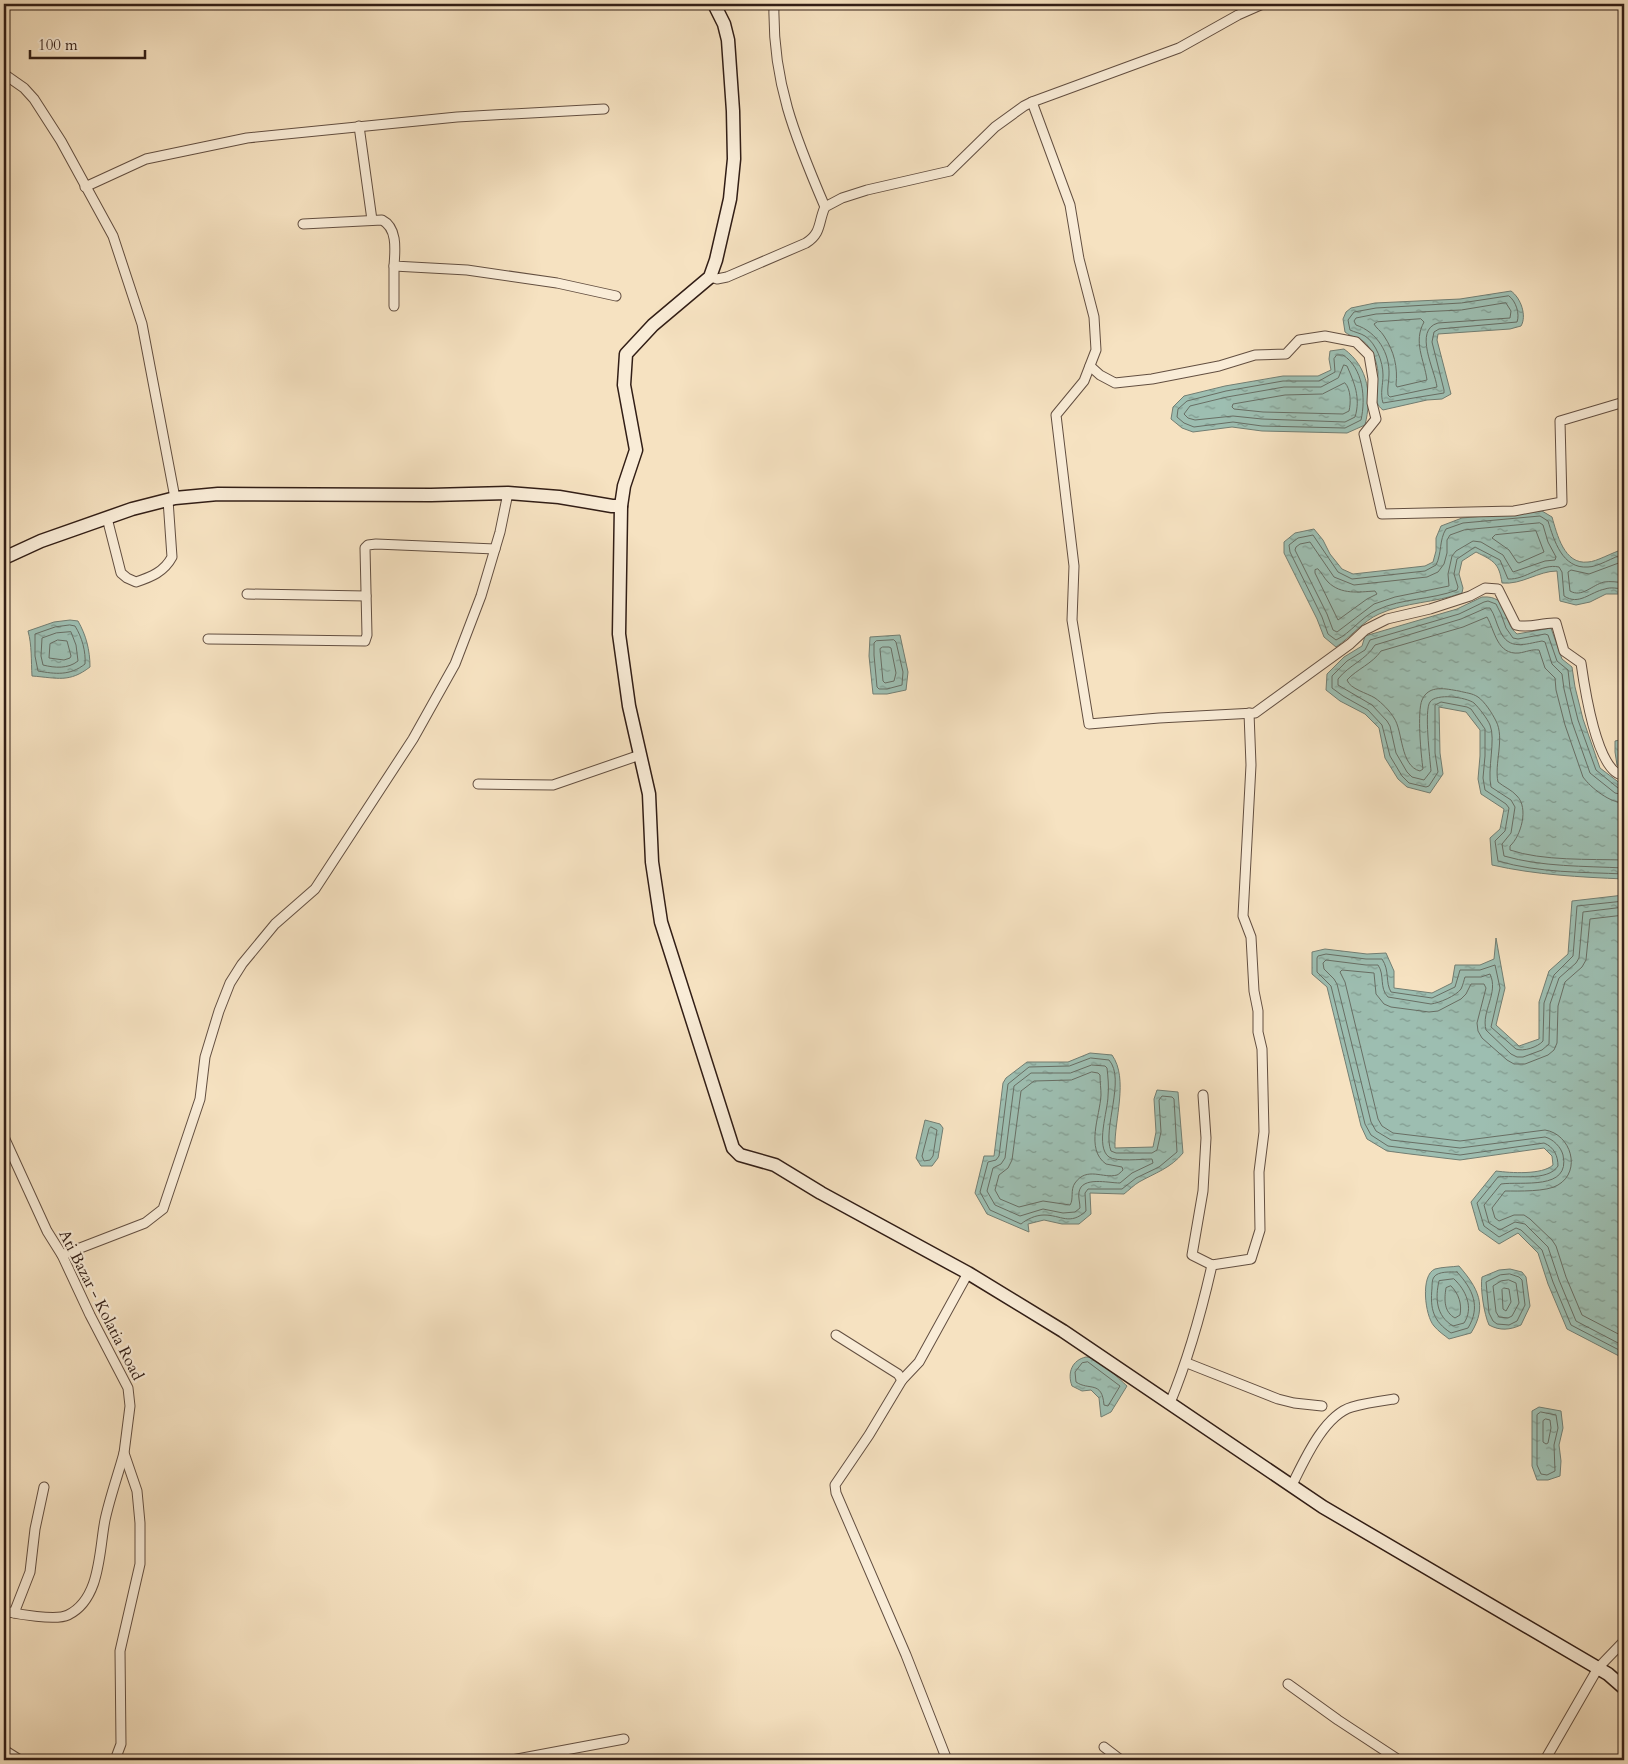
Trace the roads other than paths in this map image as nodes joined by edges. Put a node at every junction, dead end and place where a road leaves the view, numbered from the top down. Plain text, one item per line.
1 (714, 4) edge
2 (774, 4) edge
3 (1263, 4) edge
4 (4, 74) edge
5 (1032, 102) junction
6 (604, 109) dead end
7 (359, 126) junction
8 (85, 187) junction
9 (825, 207) junction
10 (372, 220) junction
11 (303, 224) dead end
12 (394, 266) junction
13 (710, 277) junction
14 (616, 296) dead end
15 (394, 306) dead end
16 (1090, 366) junction
17 (1624, 402) edge
18 (513, 493) junction
19 (172, 499) junction
20 (621, 506) junction
21 (107, 518) junction
22 (496, 549) junction
23 (4, 558) edge
24 (247, 594) dead end
25 (366, 596) junction
26 (208, 639) dead end
27 (1249, 713) junction
28 (640, 755) junction
29 (1624, 776) edge
30 (478, 784) dead end
31 (1204, 1095) dead end
32 (4, 1137) edge
33 (62, 1255) junction
34 (1212, 1265) junction
35 (968, 1273) junction
36 (836, 1335) dead end
37 (1187, 1363) junction
38 (902, 1380) junction
39 (1394, 1399) dead end
40 (1170, 1403) junction
41 (1322, 1406) dead end
42 (124, 1453) junction
43 (1292, 1485) junction
44 (44, 1486) dead end
45 (4, 1611) edge
46 (14, 1613) junction
47 (1624, 1641) edge
48 (1598, 1668) junction
49 (1288, 1684) dead end
50 (1624, 1688) edge
51 (624, 1739) dead end
52 (1104, 1747) dead end
53 (4, 1750) edge
54 (20, 1760) edge
55 (116, 1760) edge
56 (511, 1760) edge
57 (947, 1760) edge
58 (1121, 1760) edge
59 (1399, 1760) edge
60 (1545, 1760) edge

1 - 13 street
2 - 9 street
3 - 5 street
4 - 8 street
5 - 9 street
5 - 16 street
6 - 7 street
7 - 8 street
7 - 10 street
8 - 19 street
9 - 13 street
10 - 11 street
10 - 12 street
12 - 14 street
12 - 15 street
13 - 20 street
16 - 17 street
16 - 27 street
18 - 19 street
18 - 20 street
18 - 22 street
19 - 21 street
19 - 21 street
20 - 28 street
21 - 23 street
22 - 25 street
22 - 33 street
24 - 25 street
25 - 26 street
27 - 29 street
27 - 34 street
28 - 30 street
28 - 35 street
31 - 34 street
32 - 33 street, Ati Bazar - Kolatia Road
33 - 42 street, Ati Bazar - Kolatia Road
34 - 37 street
35 - 38 street
35 - 40 street
36 - 38 street
37 - 40 street
37 - 41 street
38 - 57 street
39 - 43 street
40 - 43 street
42 - 46 street
42 - 55 street, Ati Bazar - Kolatia Road
43 - 48 street
44 - 46 street
45 - 46 street
47 - 48 street
48 - 50 street
48 - 60 street
49 - 59 street
51 - 56 street
52 - 58 street
53 - 54 street

